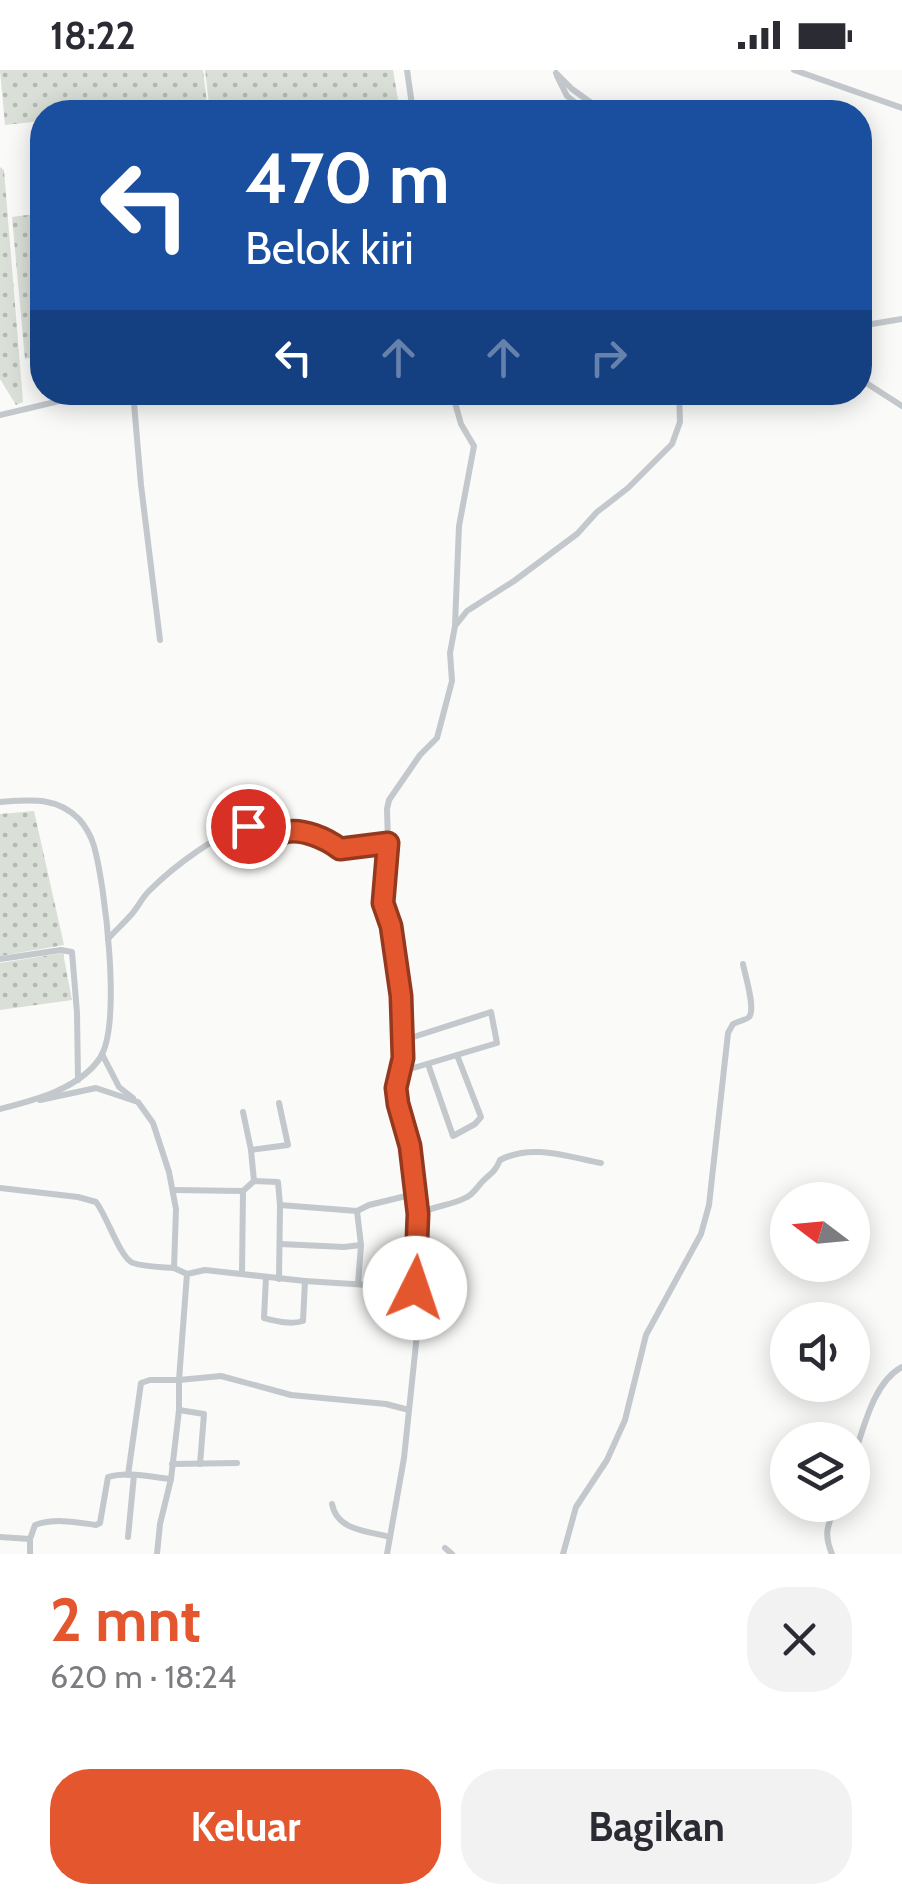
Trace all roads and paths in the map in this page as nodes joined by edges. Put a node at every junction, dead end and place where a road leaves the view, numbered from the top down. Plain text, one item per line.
1 (407, 70) edge
2 (794, 70) edge
3 (555, 72) edge
4 (411, 100) edge
5 (572, 100) edge
6 (587, 100) edge
7 (902, 108) edge
8 (902, 319) edge
9 (872, 324) edge
10 (872, 387) edge
11 (42, 405) edge
12 (134, 405) edge
13 (455, 405) edge
14 (679, 405) edge
15 (902, 406) edge
16 (0, 415) edge
17 (455, 626) junction
18 (160, 640) dead end
19 (0, 802) edge
20 (388, 843) junction
21 (107, 940) junction
22 (0, 959) edge
23 (743, 964) dead end
24 (401, 1041) junction
25 (102, 1054) junction
26 (457, 1055) junction
27 (428, 1064) junction
28 (398, 1072) junction
29 (78, 1080) junction
30 (28, 1101) junction
31 (138, 1102) junction
32 (279, 1104) dead end
33 (0, 1109) edge
34 (244, 1112) dead end
35 (252, 1150) junction
36 (602, 1163) dead end
37 (254, 1182) junction
38 (0, 1188) edge
39 (173, 1190) junction
40 (243, 1191) junction
41 (416, 1202) junction
42 (280, 1205) junction
43 (357, 1212) junction
44 (418, 1214) junction
45 (280, 1244) junction
46 (361, 1246) junction
47 (174, 1268) junction
48 (187, 1274) junction
49 (242, 1274) junction
50 (266, 1277) junction
51 (279, 1279) junction
52 (305, 1281) junction
53 (358, 1284) junction
54 (415, 1288) junction
55 (902, 1367) edge
56 (178, 1380) junction
57 (178, 1410) junction
58 (408, 1410) junction
59 (866, 1422) edge
60 (237, 1463) dead end
61 (172, 1464) junction
62 (200, 1464) junction
63 (131, 1475) junction
64 (171, 1479) junction
65 (332, 1504) dead end
66 (830, 1522) edge
67 (0, 1537) edge
68 (128, 1537) dead end
69 (390, 1537) junction
70 (30, 1540) junction
71 (30, 1554) edge
72 (157, 1554) edge
73 (388, 1554) edge
74 (563, 1554) edge
75 (832, 1554) edge

1 - 4 street
2 - 7 street
3 - 5 street
3 - 6 street
8 - 9 street
10 - 15 street
11 - 16 street
12 - 18 street
13 - 17 street
14 - 17 street
17 - 20 street
19 - 21 street
20 - 21 street
20 - 24 street
21 - 25 street
22 - 29 street
23 - 74 street
24 - 26 street
24 - 28 street
25 - 29 street
25 - 31 street
26 - 27 street
26 - 27 street
27 - 28 street
28 - 41 street
29 - 30 street
30 - 31 street
30 - 33 street
31 - 39 street
32 - 35 street
34 - 35 street
35 - 37 street
36 - 44 street
37 - 40 street
37 - 42 street
38 - 47 street
39 - 40 street
39 - 47 street
40 - 49 street
41 - 43 street
41 - 44 street
42 - 43 street
42 - 45 street
43 - 46 street
44 - 54 street
45 - 46 street
45 - 51 street
46 - 53 street
47 - 48 street
48 - 49 street
48 - 56 street
49 - 50 street
50 - 51 street
50 - 52 street
51 - 52 street
52 - 53 street
53 - 54 street
54 - 58 street
55 - 59 street
56 - 57 street
56 - 58 street
56 - 63 street
57 - 61 street
57 - 62 street
58 - 69 street
60 - 62 street
61 - 62 street
61 - 64 street
63 - 64 street
63 - 68 street
63 - 70 street
64 - 72 street
65 - 69 street
66 - 75 street
67 - 70 street
69 - 73 street
70 - 71 street

